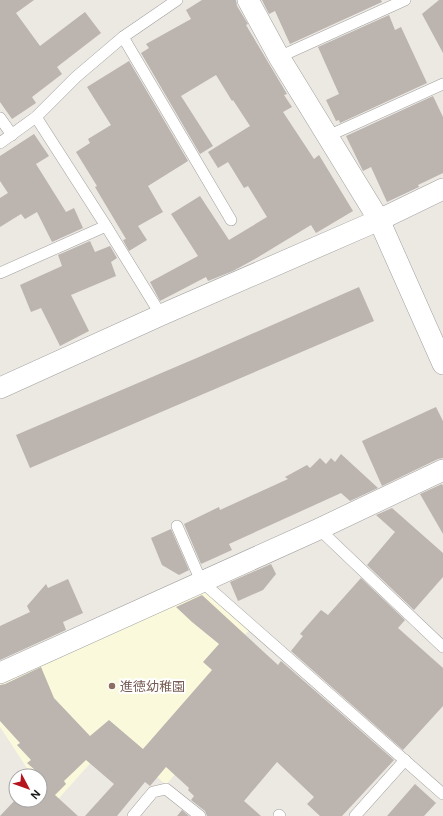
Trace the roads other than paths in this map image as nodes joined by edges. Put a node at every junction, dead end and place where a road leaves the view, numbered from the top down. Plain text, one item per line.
1 (176, 0) edge
2 (248, 0) edge
3 (405, 0) edge
4 (123, 37) junction
5 (279, 57) junction
6 (443, 84) edge
7 (36, 117) junction
8 (0, 118) edge
9 (12, 135) junction
10 (328, 136) junction
11 (0, 143) edge
12 (443, 189) edge
13 (231, 220) dead end
14 (379, 220) junction
15 (106, 226) junction
16 (0, 273) edge
17 (161, 315) junction
18 (443, 364) edge
19 (0, 388) edge
20 (443, 471) edge
21 (177, 526) dead end
22 (319, 529) junction
23 (201, 581) junction
24 (443, 647) edge
25 (0, 673) edge
26 (405, 760) junction
27 (443, 794) edge
28 (359, 815) edge
29 (133, 816) edge
30 (200, 816) edge

1 - 4 lane
2 - 5 street
3 - 5 lane
4 - 7 lane
4 - 13 lane
5 - 10 street
6 - 10 lane
7 - 9 lane
7 - 15 lane
8 - 9 lane
9 - 11 lane
10 - 14 street
12 - 14 street
14 - 17 street
14 - 18 street
15 - 16 lane
15 - 17 lane
17 - 19 street
20 - 22 street
21 - 23 lane
22 - 23 street
22 - 24 lane
23 - 25 street
23 - 26 lane
26 - 27 lane
26 - 28 lane
29 - 30 lane

